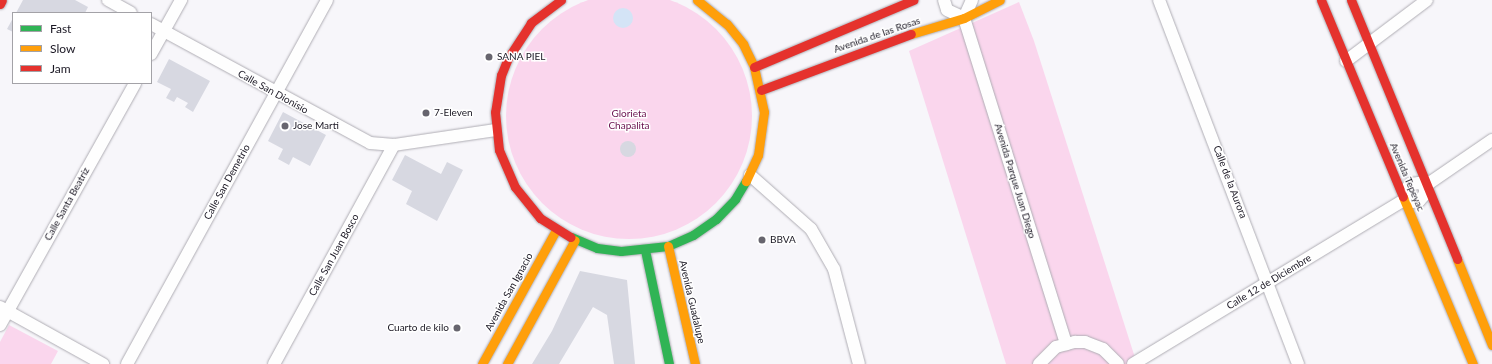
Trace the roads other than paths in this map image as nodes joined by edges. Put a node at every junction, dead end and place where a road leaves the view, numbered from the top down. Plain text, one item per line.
1 (2, 0) edge
2 (108, 0) edge
3 (181, 0) edge
4 (327, 0) edge
5 (561, 0) edge
6 (697, 0) edge
7 (913, 0) edge
8 (944, 0) edge
9 (972, 0) edge
10 (1000, 0) edge
11 (1159, 0) edge
12 (1321, 0) edge
13 (1351, 0) edge
14 (1427, 0) edge
15 (0, 4) edge
16 (129, 12) edge
17 (964, 18) junction
18 (152, 25) edge
19 (164, 31) junction
20 (1370, 45) junction
21 (152, 52) edge
22 (1346, 61) junction
23 (754, 67) junction
24 (134, 84) edge
25 (761, 90) junction
26 (276, 93) junction
27 (495, 130) junction
28 (1492, 140) edge
29 (394, 145) junction
30 (750, 175) junction
31 (1425, 186) junction
32 (1405, 199) junction
33 (556, 230) junction
34 (575, 240) junction
35 (668, 246) junction
36 (645, 250) junction
37 (1269, 283) junction
38 (4, 309) edge
39 (0, 325) edge
40 (1066, 344) junction
41 (1492, 345) edge
42 (490, 349) junction
43 (509, 362) edge
44 (103, 364) edge
45 (127, 364) edge
46 (274, 364) edge
47 (482, 364) edge
48 (669, 364) edge
49 (695, 364) edge
50 (859, 364) edge
51 (1039, 364) edge
52 (1118, 364) edge
53 (1133, 364) edge
54 (1298, 364) edge
55 (1473, 364) edge

1 - 15 main road
2 - 16 street
3 - 19 street
4 - 26 street, Calle San Demetrio
5 - 27 main road
6 - 23 main road
7 - 23 main road, Avenida de las Rosas
8 - 17 street
9 - 17 street
10 - 17 main road, Avenida de las Rosas
11 - 37 street, Calle de la Aurora
12 - 22 main road, Avenida Tepeyac
13 - 20 main road, Avenida Tepeyac
14 - 20 street
17 - 25 main road, Avenida de las Rosas
17 - 40 street, Avenida Parque Juan Diego
18 - 19 street, Calle San Dionisio
19 - 21 street
19 - 26 street, Calle San Dionisio
20 - 22 street
20 - 31 main road, Avenida Tepeyac
22 - 32 main road, Avenida Tepeyac
23 - 25 main road
24 - 38 street, Calle Santa Beatríz
25 - 30 main road
26 - 29 street, Calle San Dionisio
26 - 45 street, Calle San Demetrio
27 - 29 street, Calle San Dionisio
27 - 33 main road
28 - 31 street, Calle 12 de Diciembre
29 - 46 street, Calle San Juan Bosco
30 - 35 main road
30 - 50 street
31 - 32 street, Calle 12 de Diciembre
31 - 41 main road, Avenida Tepeyac
32 - 37 street, Calle 12 de Diciembre
32 - 55 main road, Avenida Tepeyac
33 - 34 main road
33 - 42 main road, Avenida San Ignacio
34 - 36 main road
34 - 43 main road
35 - 36 main road
35 - 49 main road, Avenida Guadalupe
36 - 48 main road
37 - 53 street, Calle 12 de Diciembre
37 - 54 street, Calle de la Aurora
38 - 39 street, Calle Santa Beatríz
38 - 44 street
40 - 51 street
40 - 52 street
42 - 43 street
42 - 47 main road, Avenida San Ignacio

